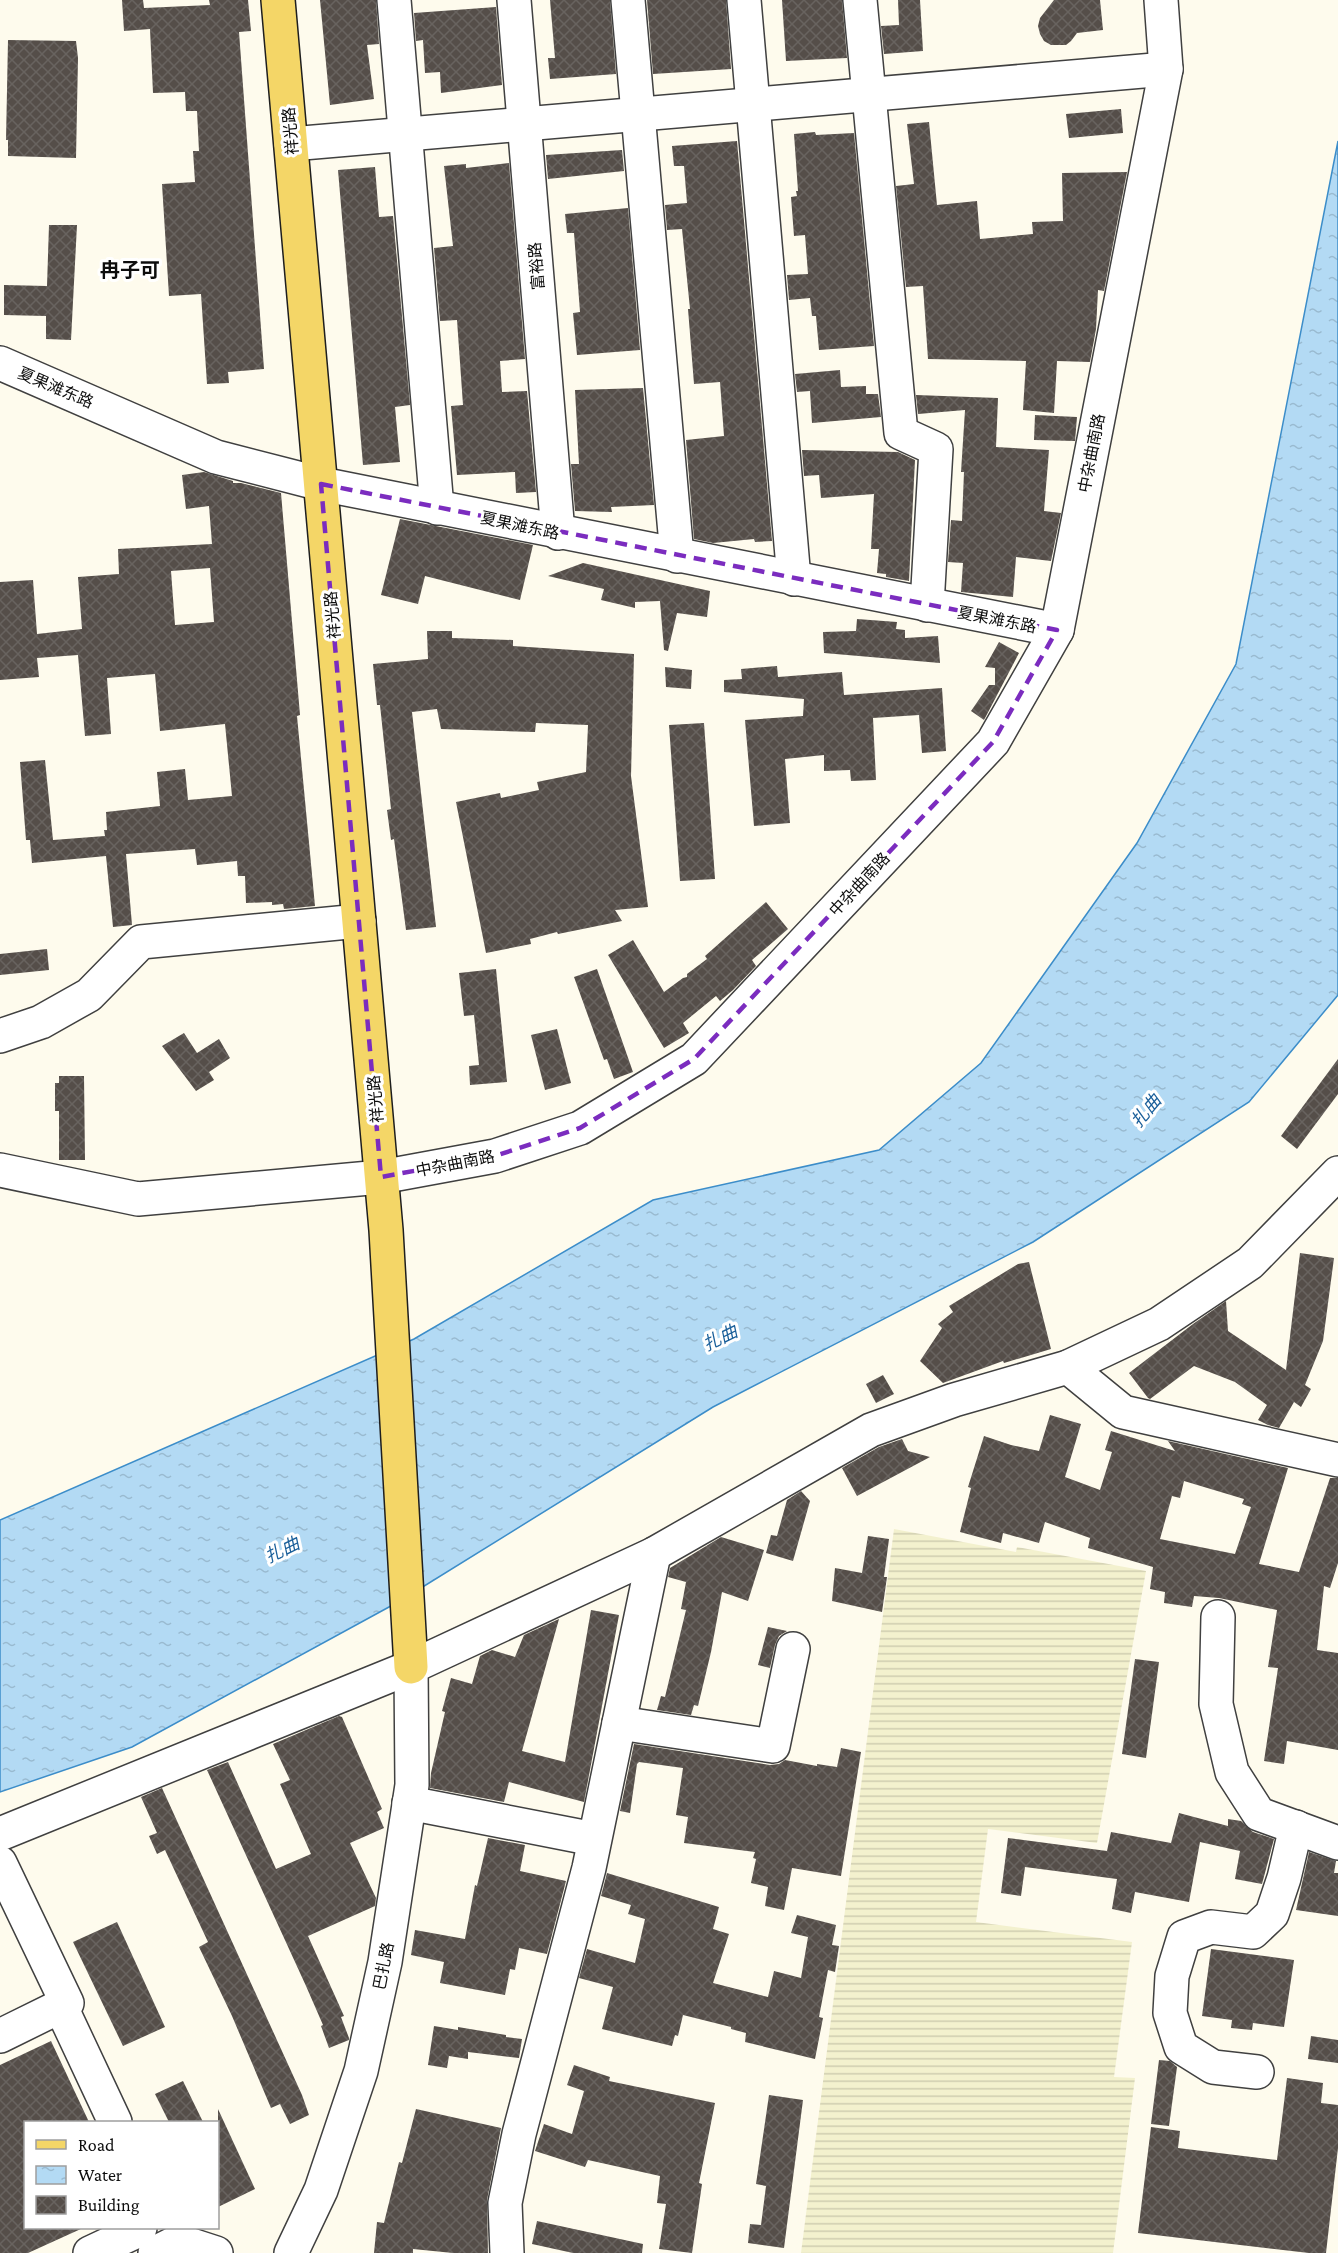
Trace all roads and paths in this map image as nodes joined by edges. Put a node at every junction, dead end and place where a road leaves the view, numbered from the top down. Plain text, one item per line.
1 (278, 0) edge
2 (394, 0) edge
3 (514, 0) edge
4 (628, 0) edge
5 (744, 0) edge
6 (860, 0) edge
7 (1161, 0) edge
8 (1166, 69) junction
9 (868, 94) junction
10 (753, 104) junction
11 (637, 114) junction
12 (524, 124) junction
13 (405, 134) junction
14 (291, 144) junction
15 (0, 363) edge
16 (321, 484) junction
17 (437, 508) junction
18 (558, 532) junction
19 (677, 556) junction
20 (794, 579) junction
21 (927, 605) junction
22 (1057, 630) junction
23 (359, 921) junction
24 (0, 1036) edge
25 (0, 1170) edge
26 (1338, 1173) edge
27 (381, 1177) junction
28 (1068, 1367) junction
29 (1338, 1460) edge
30 (654, 1554) junction
31 (1218, 1617) dead end
32 (793, 1649) dead end
33 (411, 1666) junction
34 (619, 1723) junction
35 (409, 1803) junction
36 (1296, 1827) junction
37 (0, 1834) edge
38 (594, 1839) junction
39 (1338, 1843) edge
40 (0, 1863) edge
41 (61, 2007) junction
42 (0, 2036) edge
43 (1257, 2072) dead end
44 (115, 2121) edge
45 (139, 2229) edge
46 (90, 2253) edge
47 (155, 2253) edge
48 (216, 2253) edge
49 (291, 2253) edge
50 (507, 2253) edge

1 - 14 main road, 祥光路
2 - 13 street
3 - 12 street, 富裕路
4 - 11 street
5 - 10 street
6 - 9 street
7 - 8 street, 中杂曲南路
8 - 9 street
8 - 22 street, 中杂曲南路
9 - 10 street
9 - 21 street
10 - 11 street
10 - 20 street
11 - 12 street
11 - 19 street
12 - 13 street
12 - 18 street, 富裕路
13 - 14 street
13 - 17 street
14 - 16 main road, 祥光路
15 - 16 street, 夏果滩东路
16 - 17 street, 夏果滩东路
16 - 23 main road, 祥光路
17 - 18 street, 夏果滩东路
18 - 19 street, 夏果滩东路
19 - 20 street, 夏果滩东路
20 - 21 street, 夏果滩东路
21 - 22 street, 夏果滩东路
22 - 27 street, 中杂曲南路
23 - 24 street
23 - 27 main road, 祥光路
25 - 27 street, 中杂曲南路
26 - 28 street
27 - 33 main road, 祥光路
28 - 29 street
28 - 30 street
30 - 33 street
30 - 34 street
31 - 36 street
32 - 34 street
33 - 35 street, 巴扎路
33 - 37 street
34 - 38 street
35 - 38 street
35 - 49 street, 巴扎路
36 - 39 street
36 - 43 street
38 - 50 street
40 - 41 street
41 - 42 street
41 - 44 street
45 - 46 street
47 - 48 street

